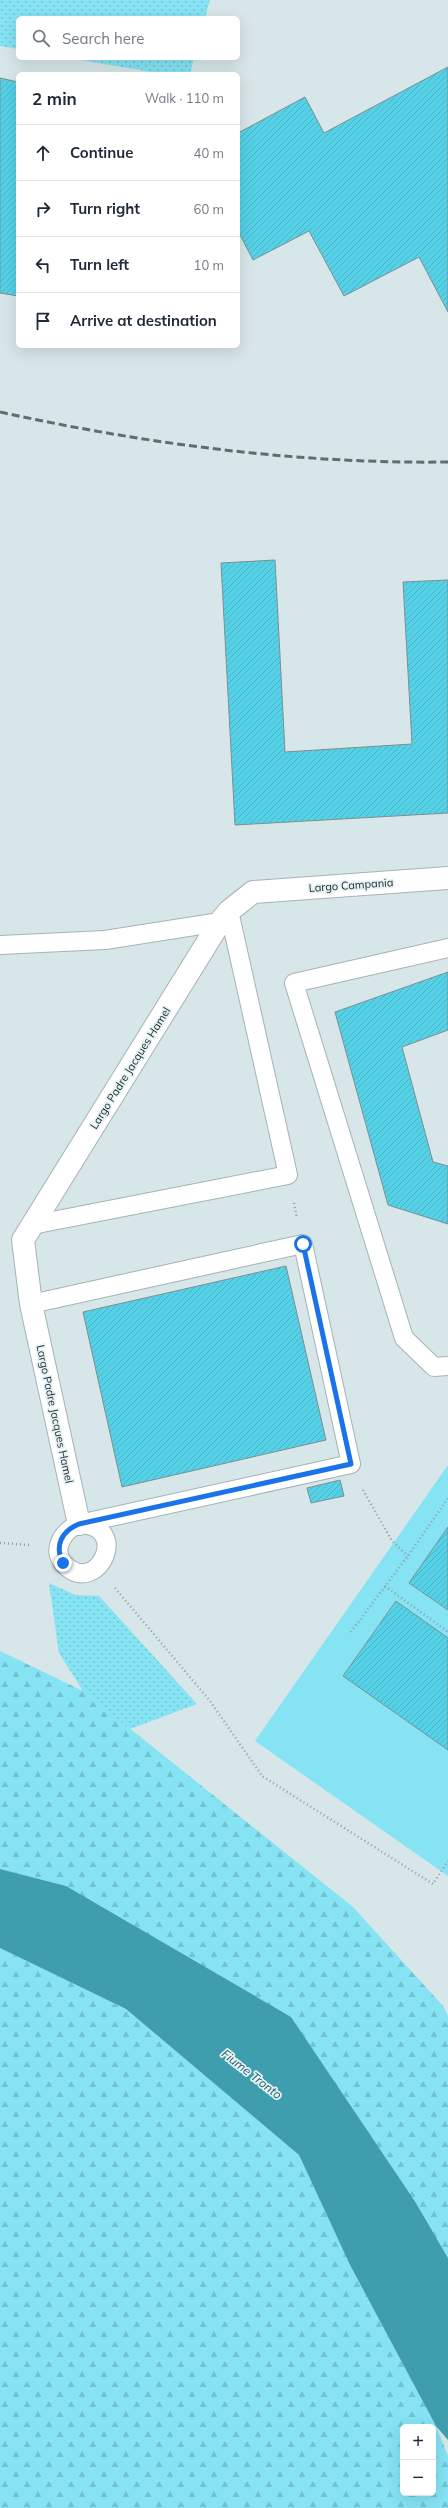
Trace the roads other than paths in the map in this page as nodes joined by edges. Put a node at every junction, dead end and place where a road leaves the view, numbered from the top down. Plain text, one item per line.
1 (448, 878) edge
2 (253, 892) joint
3 (224, 917) junction
4 (0, 946) edge
5 (448, 948) edge
6 (32, 1225) junction
7 (31, 1304) junction
8 (448, 1366) edge
9 (79, 1524) junction

1 - 2 street, Largo Campania
2 - 3 street, Largo Padre Jacques Hamel
3 - 4 lane
3 - 6 street, Largo Padre Jacques Hamel
3 - 6 lane
5 - 8 lane
6 - 7 street, Largo Padre Jacques Hamel
7 - 9 street, Largo Padre Jacques Hamel
7 - 9 lane
9 - 9 lane

